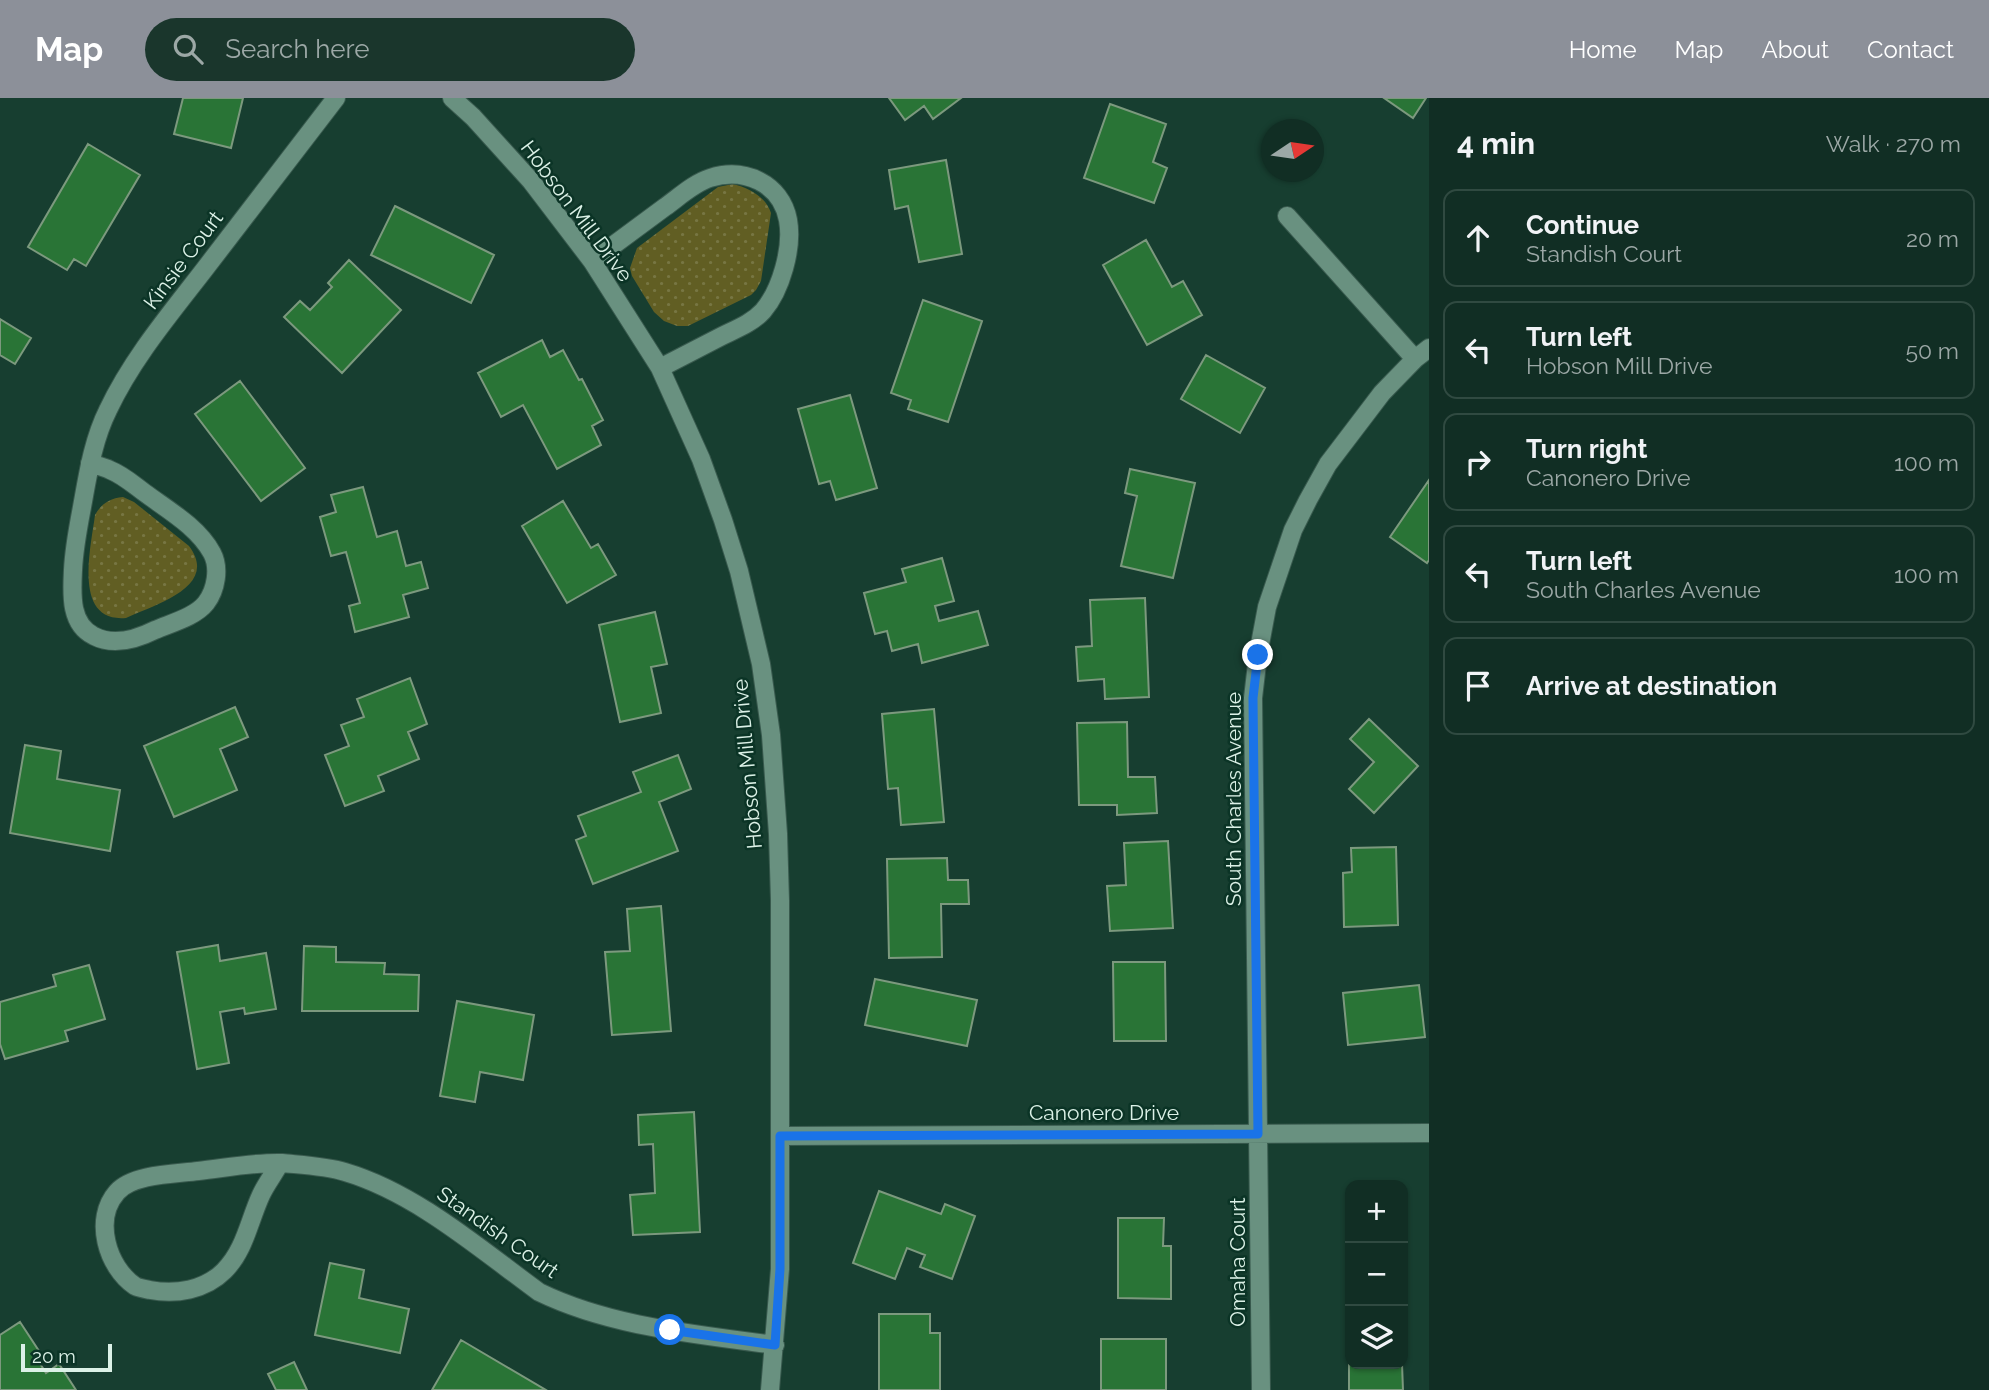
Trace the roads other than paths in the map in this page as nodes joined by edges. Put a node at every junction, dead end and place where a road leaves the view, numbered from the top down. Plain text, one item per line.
1 (336, 98) edge
2 (452, 98) edge
3 (1287, 216) dead end
4 (592, 261) junction
5 (1422, 354) edge
6 (660, 368) junction
7 (90, 463) junction
8 (1429, 1133) edge
9 (1258, 1134) junction
10 (780, 1136) junction
11 (280, 1163) junction
12 (775, 1345) junction
13 (770, 1390) edge
14 (1261, 1390) edge

1 - 7 street, Kinsie Court
2 - 4 street, Hobson Mill Drive
3 - 5 street
4 - 6 street, Hobson Mill Drive
4 - 6 street
5 - 9 street, South Charles Avenue
6 - 10 street, Hobson Mill Drive
7 - 7 street, Kinsie Court
8 - 9 street, Canonero Drive
9 - 10 street, Canonero Drive
9 - 14 street, Omaha Court
10 - 12 street, Hobson Mill Drive
11 - 11 street, Standish Court
11 - 12 street, Standish Court
12 - 13 street, Hobson Mill Drive

